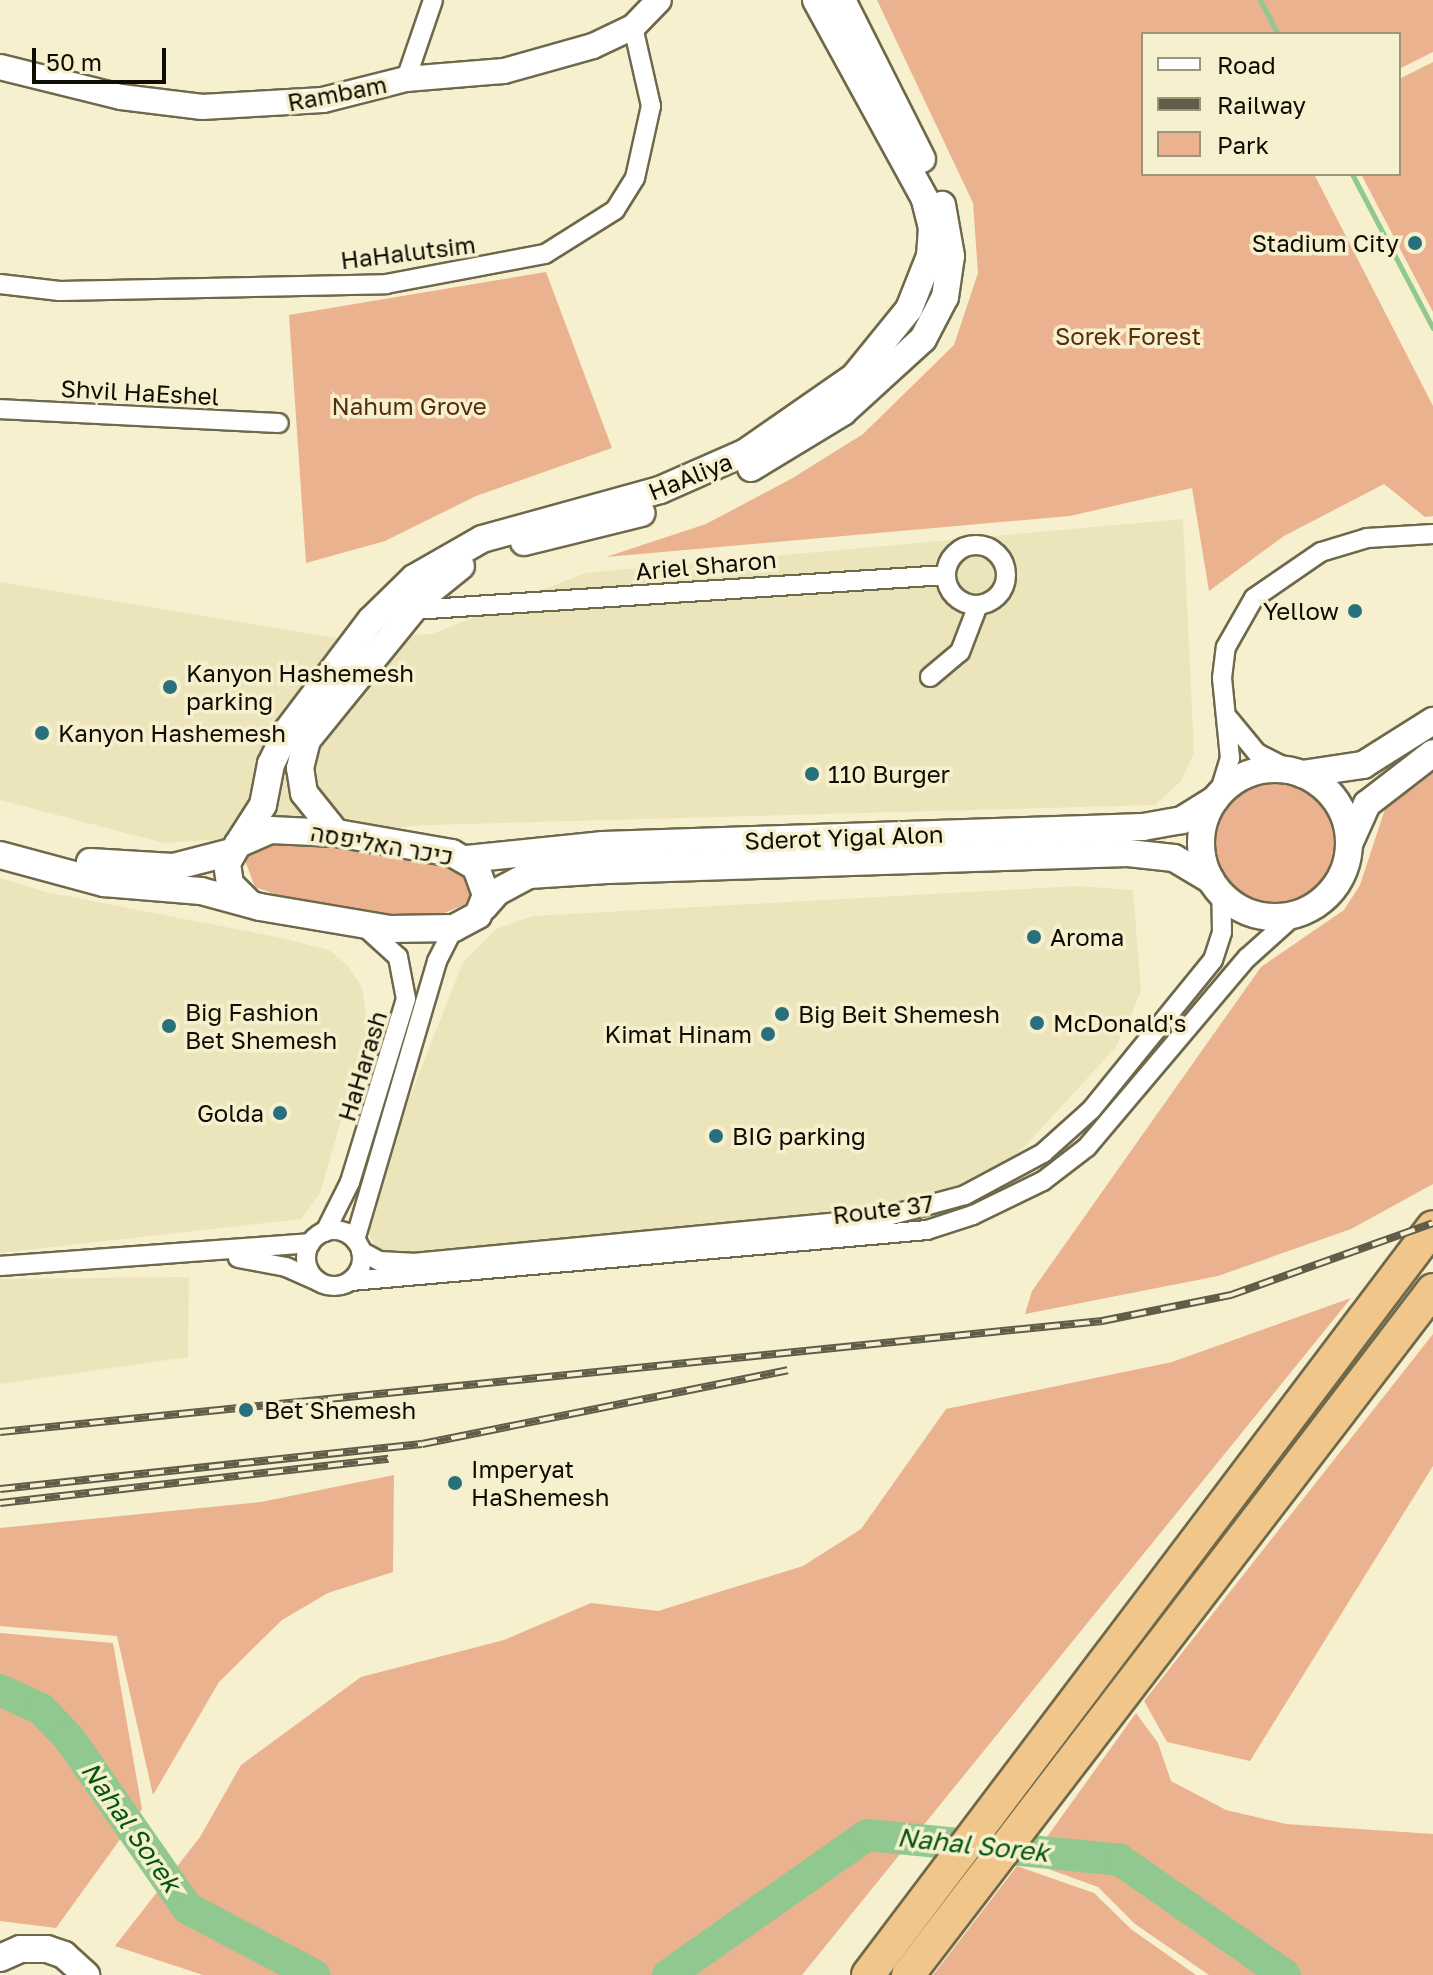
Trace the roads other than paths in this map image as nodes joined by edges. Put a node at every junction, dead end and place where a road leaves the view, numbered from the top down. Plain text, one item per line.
1 (433, 0) edge
2 (659, 0) edge
3 (816, 0) edge
4 (842, 0) edge
5 (633, 27) junction
6 (0, 67) edge
7 (406, 79) junction
8 (0, 284) edge
9 (0, 409) edge
10 (279, 423) dead end
11 (1433, 534) edge
12 (450, 574) junction
13 (945, 575) junction
14 (978, 605) junction
15 (472, 608) junction
16 (413, 610) junction
17 (930, 677) dead end
18 (1225, 711) junction
19 (1433, 721) edge
20 (1433, 753) edge
21 (1295, 772) junction
22 (1217, 797) junction
23 (336, 833) junction
24 (0, 838) edge
25 (1349, 846) junction
26 (235, 848) junction
27 (0, 855) edge
28 (467, 859) junction
29 (1216, 887) junction
30 (250, 904) junction
31 (484, 907) junction
32 (1296, 914) junction
33 (361, 926) junction
34 (454, 928) junction
35 (1433, 1227) edge
36 (318, 1237) junction
37 (358, 1246) junction
38 (160, 1252) junction
39 (0, 1266) edge
40 (317, 1281) junction
41 (351, 1281) junction
42 (1424, 1302) edge
43 (1, 1957) edge
44 (86, 1975) edge
45 (868, 1975) edge
46 (908, 1975) edge

1 - 7 street
2 - 5 street, Rambam
3 - 26 main road, HaAliya
4 - 12 main road, HaAliya
5 - 7 street, Rambam
5 - 8 street, HaHalutsim
6 - 7 street, Rambam
9 - 10 street, Shvil HaEshel
11 - 18 street
12 - 15 street
12 - 16 main road, HaAliya
13 - 14 street
13 - 14 street
13 - 15 street, Ariel Sharon
14 - 17 street
15 - 16 street, Ariel Sharon
16 - 23 main road, HaAliya
18 - 21 street
18 - 22 street
19 - 21 main road
20 - 25 main road
21 - 22 main road
21 - 25 main road
22 - 28 main road, Sderot Yigal Alon
22 - 29 main road
23 - 26 main road, כיכר האליפסה
23 - 28 main road, כיכר האליפסה
24 - 26 main road
25 - 32 main road
26 - 30 main road
27 - 30 main road
28 - 31 main road, כיכר האליפסה
29 - 31 main road, Sderot Yigal Alon
29 - 32 main road
29 - 37 street, Route 37
30 - 33 main road
31 - 34 main road
32 - 41 street, Route 37
33 - 34 main road
33 - 36 street, HaHarash
34 - 37 street, HaHarash
35 - 45 highway
36 - 37 street
36 - 38 street
36 - 40 street
37 - 41 street
38 - 39 street
38 - 40 street
40 - 41 street
42 - 46 highway
43 - 44 main road

